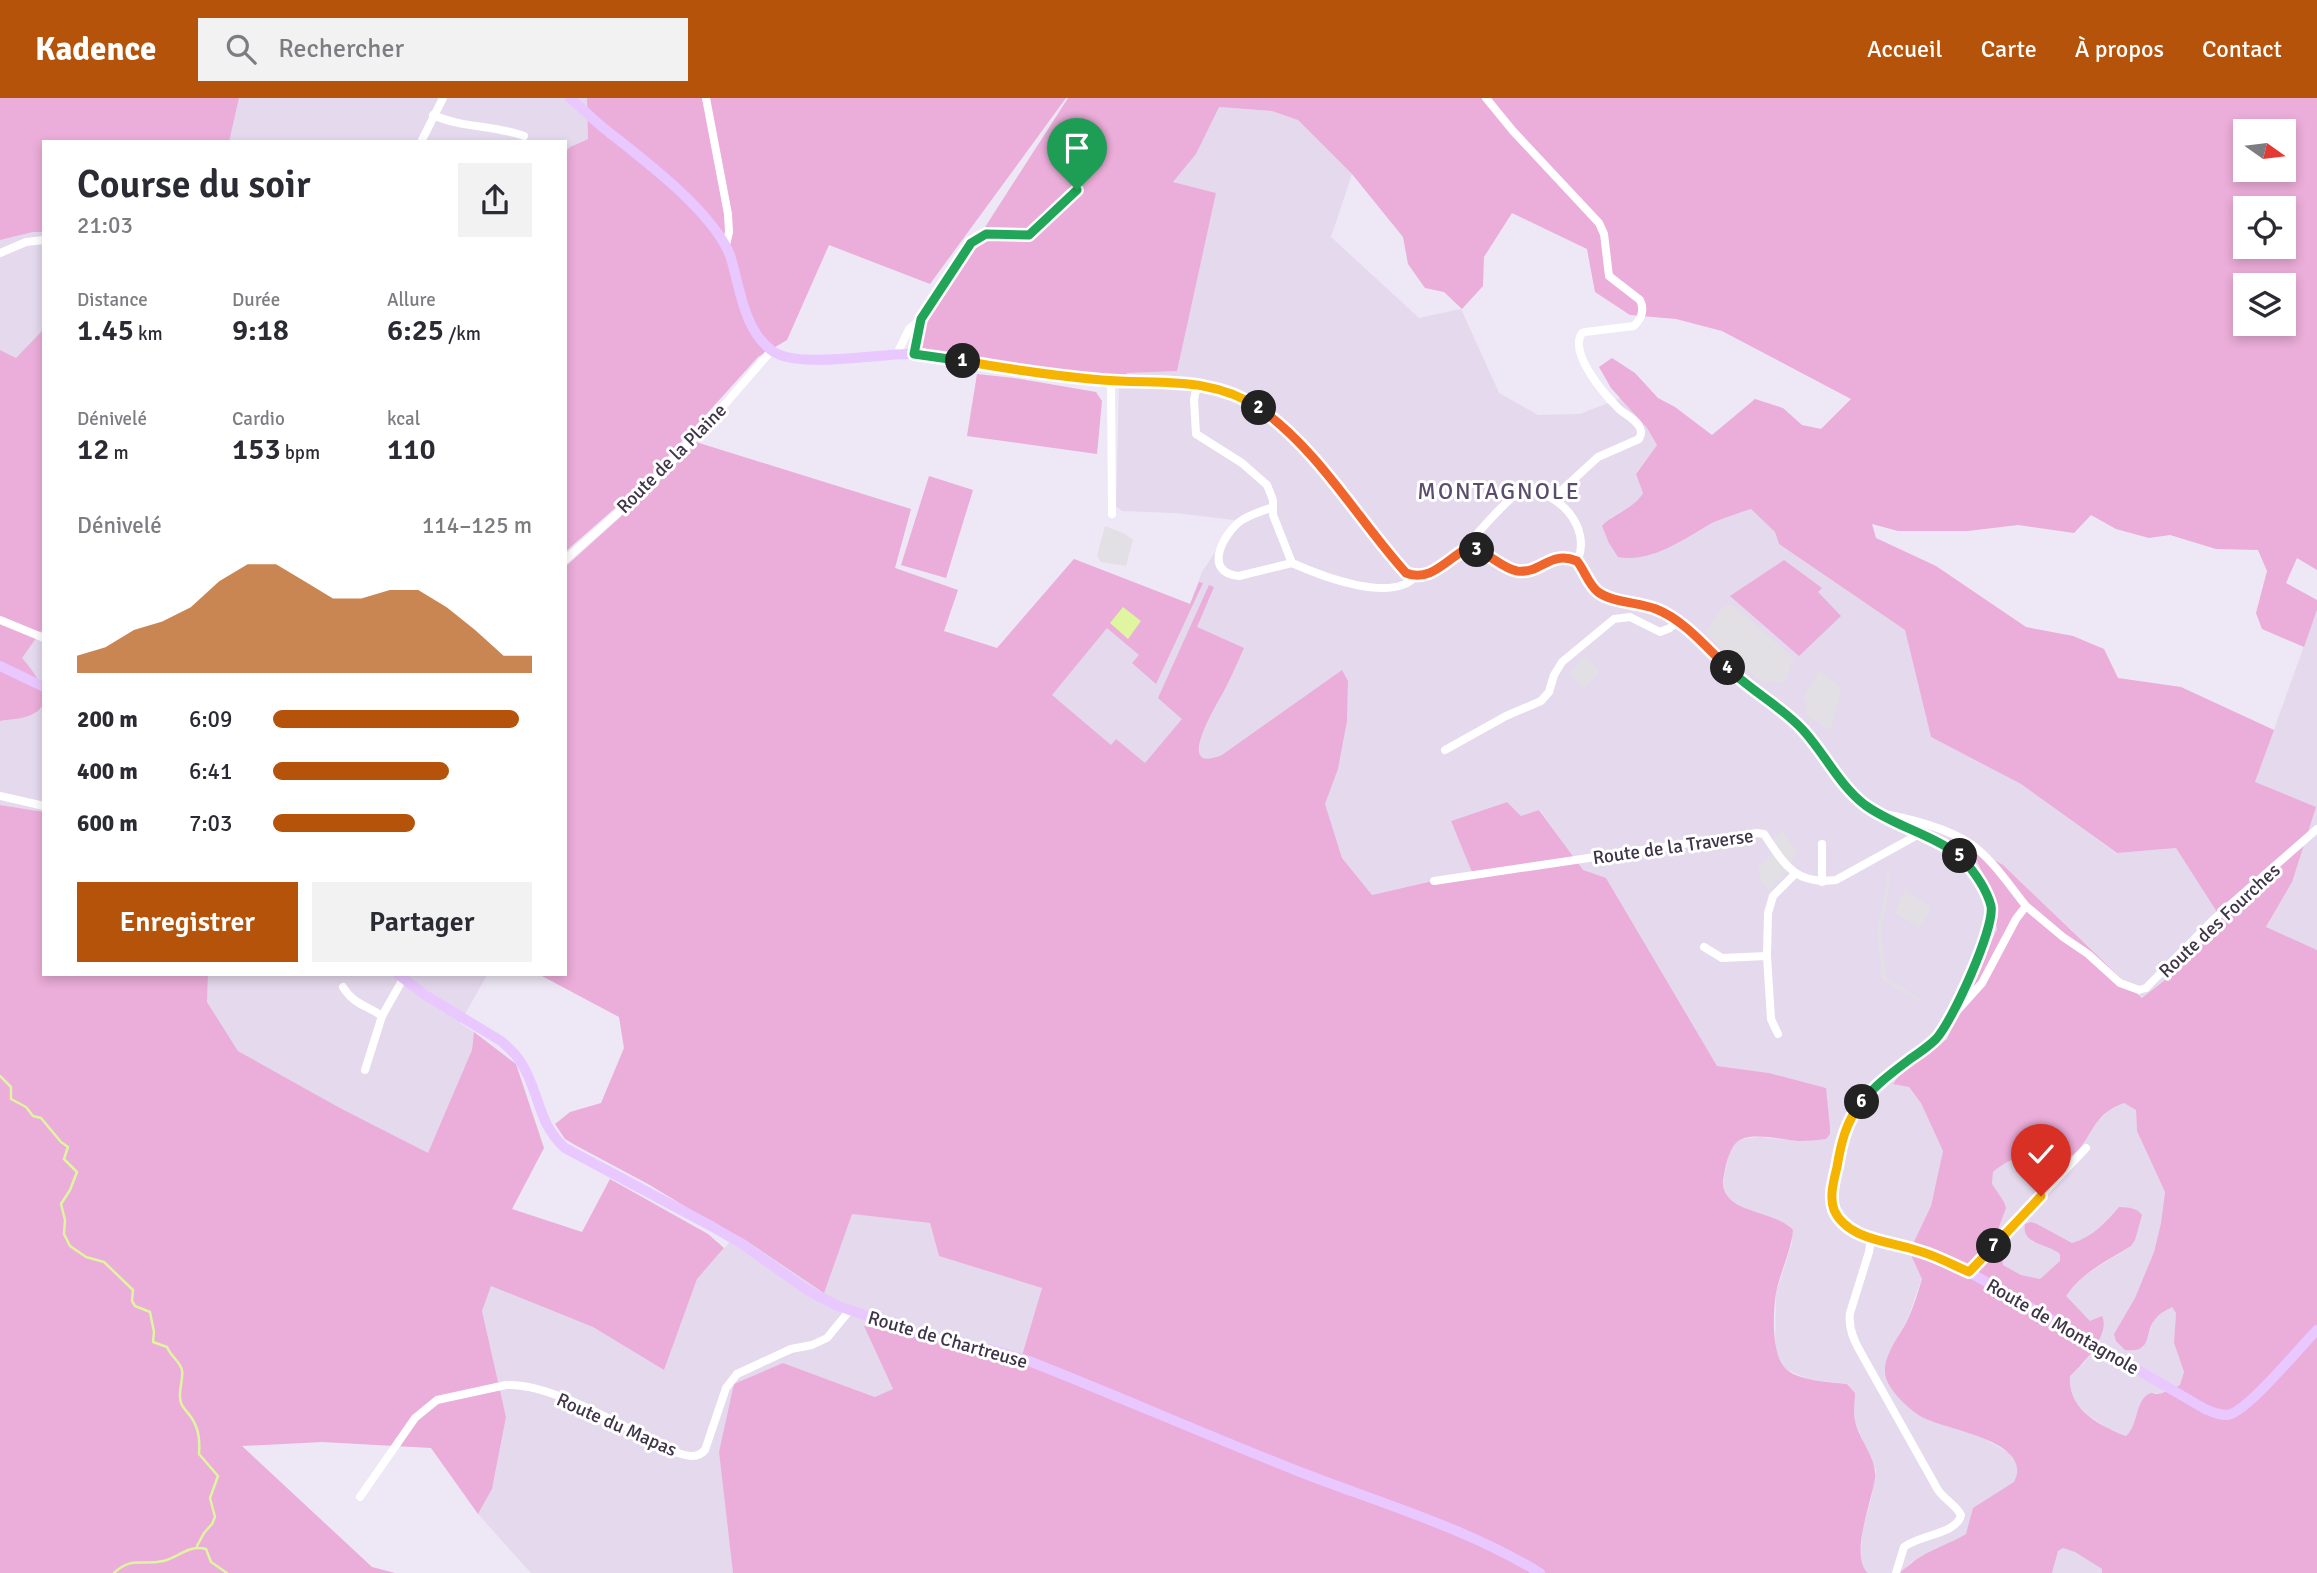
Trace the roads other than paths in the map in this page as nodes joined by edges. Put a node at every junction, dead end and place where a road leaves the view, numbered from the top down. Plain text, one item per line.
1 (443, 98) edge
2 (706, 98) edge
3 (1486, 98) edge
4 (571, 99) edge
5 (433, 115) junction
6 (524, 136) dead end
7 (422, 140) edge
8 (1077, 190) dead end
9 (42, 240) edge
10 (726, 245) junction
11 (0, 253) edge
12 (921, 319) junction
13 (771, 351) junction
14 (897, 354) junction
15 (914, 354) junction
16 (1111, 381) junction
17 (1197, 384) junction
18 (1556, 500) junction
19 (1273, 507) junction
20 (1112, 514) dead end
21 (1466, 549) junction
22 (567, 558) edge
23 (1577, 561) junction
24 (1292, 563) junction
25 (1416, 576) junction
26 (0, 620) edge
27 (1677, 622) junction
28 (42, 637) edge
29 (0, 666) edge
30 (42, 686) edge
31 (1445, 750) dead end
32 (0, 796) edge
33 (42, 806) edge
34 (1876, 813) junction
35 (2317, 829) edge
36 (1921, 833) junction
37 (1822, 844) dead end
38 (1795, 874) junction
39 (1434, 881) dead end
40 (1822, 882) junction
41 (2025, 906) junction
42 (1704, 947) dead end
43 (1767, 956) junction
44 (401, 977) edge
45 (343, 987) dead end
46 (382, 1016) junction
47 (1950, 1018) junction
48 (1777, 1034) dead end
49 (365, 1070) dead end
50 (2087, 1148) dead end
51 (1871, 1238) junction
52 (1969, 1272) junction
53 (850, 1310) junction
54 (2317, 1329) edge
55 (360, 1497) dead end
56 (1540, 1573) edge
57 (1896, 1573) edge

1 - 5 street
2 - 10 street
3 - 18 street
4 - 10 street
5 - 6 street
5 - 7 street
8 - 12 street
9 - 11 street
10 - 13 street
12 - 14 street
12 - 15 street
13 - 14 street
13 - 22 street, Route de la Plaine
14 - 15 street
15 - 16 street
16 - 17 street
16 - 20 street
17 - 19 street
17 - 25 street
18 - 21 street
18 - 23 street
19 - 24 street
19 - 24 street
21 - 23 street
21 - 25 street
23 - 27 street, Route de Montagnole
24 - 25 street
26 - 28 street
27 - 31 street
27 - 34 street, Route de Montagnole
29 - 30 street
32 - 33 street
34 - 36 street, Route de Montagnole
34 - 41 street
35 - 41 street, Route des Fourches
36 - 40 street
36 - 47 street, Route de Montagnole
37 - 40 street
38 - 39 street, Route de la Traverse
38 - 40 street
38 - 43 street
41 - 47 street
42 - 43 street
43 - 48 street
44 - 46 street
44 - 53 street, Route de Chartreuse
45 - 46 street
46 - 49 street
47 - 51 street, Route de Montagnole
50 - 52 street
51 - 52 street, Route de Montagnole
51 - 57 street
52 - 54 street, Route de Montagnole
53 - 55 street, Route du Mapas
53 - 56 street, Route de Chartreuse

